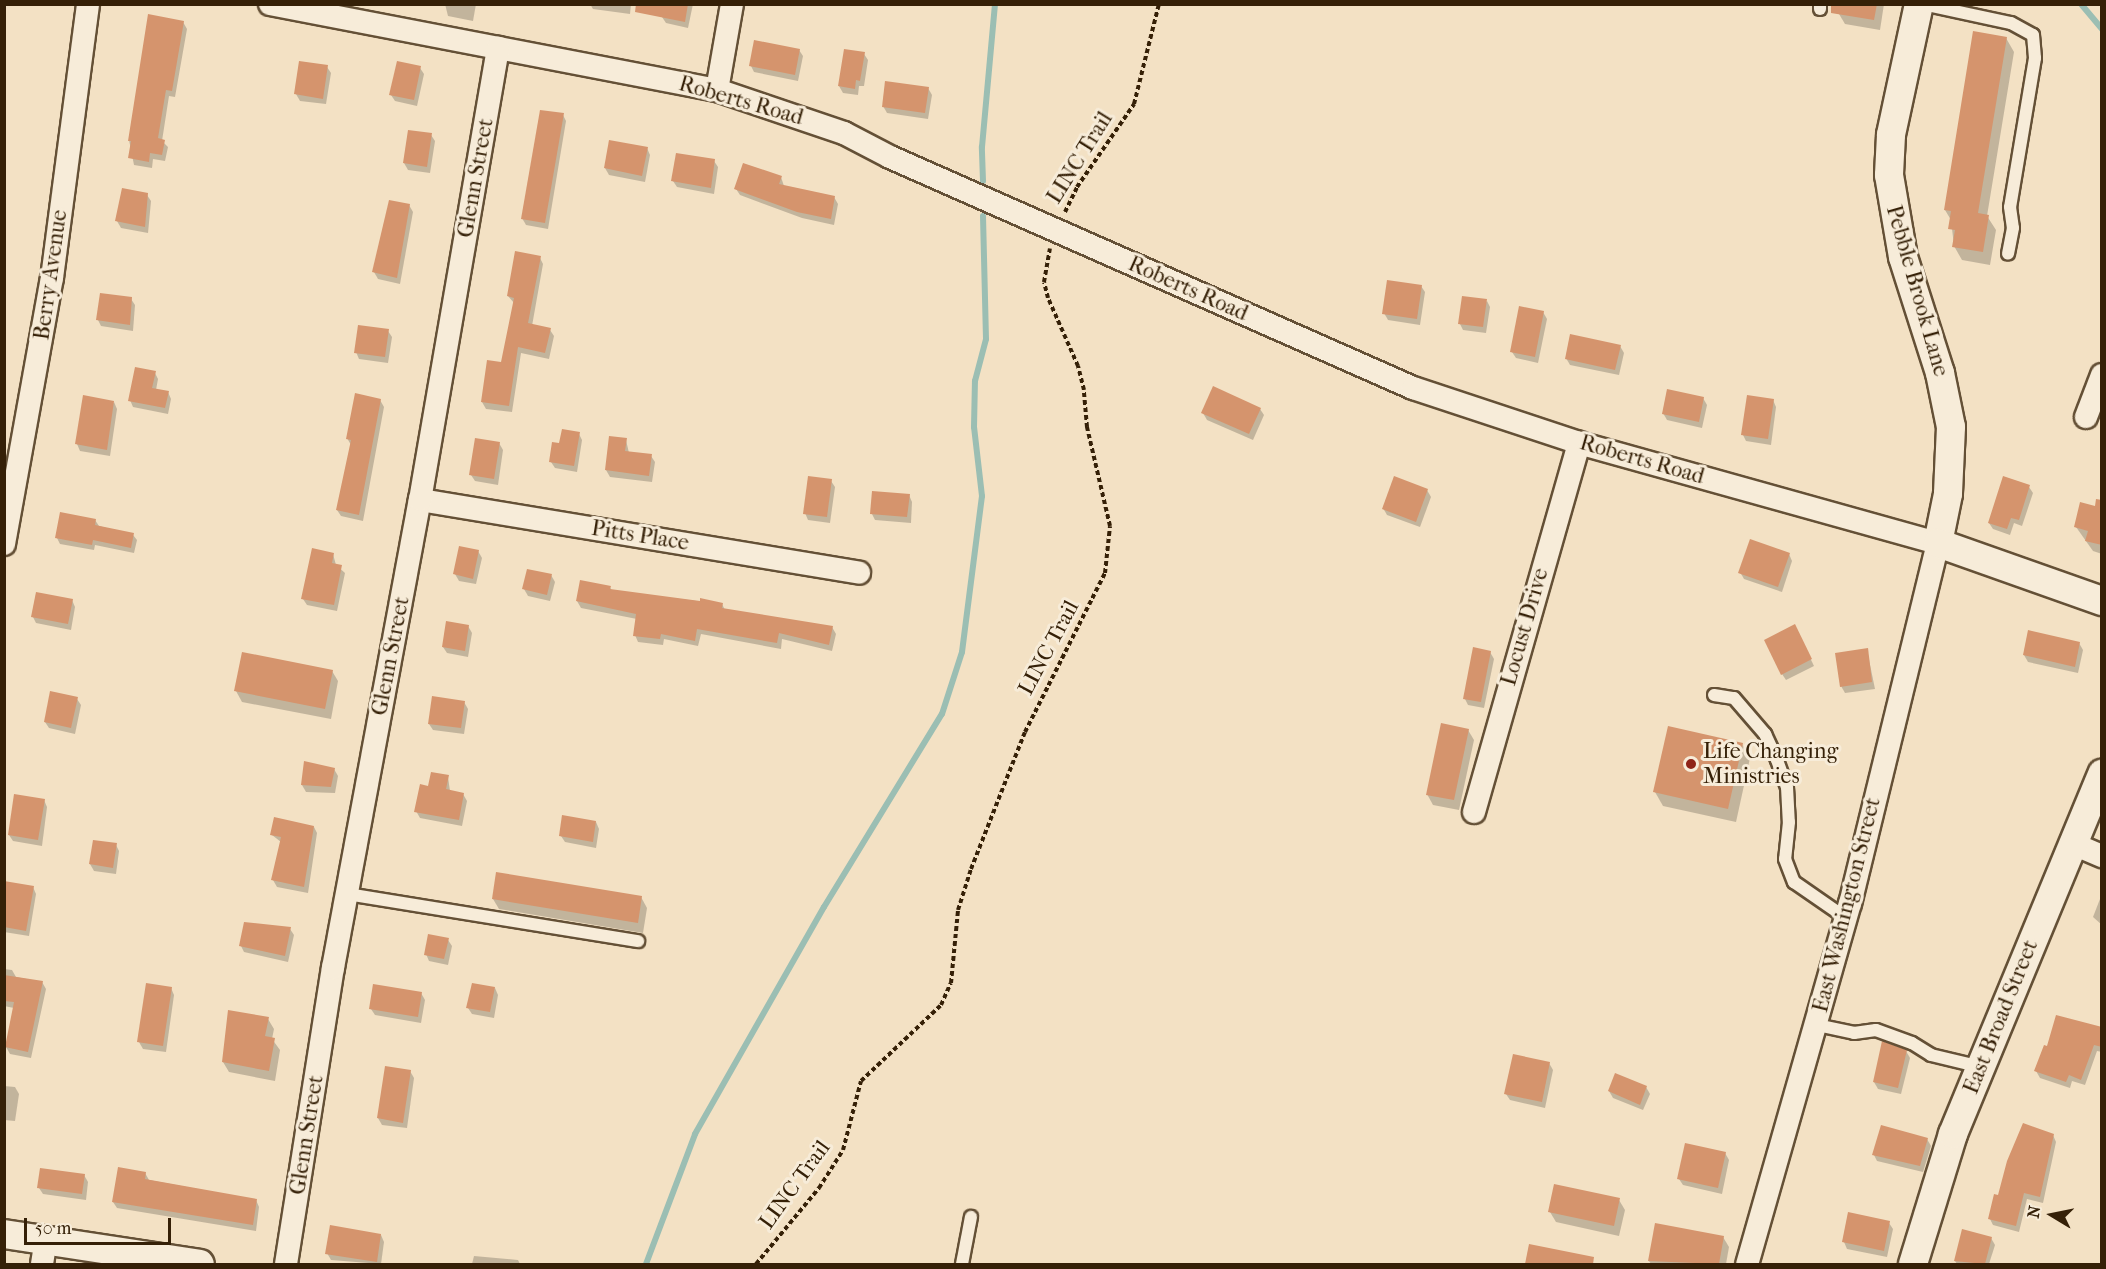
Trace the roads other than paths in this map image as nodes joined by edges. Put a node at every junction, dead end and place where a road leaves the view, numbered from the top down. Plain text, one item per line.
1 (88, 4) edge
2 (270, 4) edge
3 (732, 4) edge
4 (1921, 4) edge
5 (382, 14) edge
6 (498, 48) junction
7 (717, 90) junction
8 (2008, 254) dead end
9 (2102, 375) edge
10 (2086, 417) dead end
11 (1579, 442) junction
12 (420, 500) junction
13 (1938, 543) junction
14 (4, 544) edge
15 (859, 573) dead end
16 (2102, 602) edge
17 (1714, 695) dead end
18 (2102, 774) edge
19 (1474, 812) dead end
20 (2071, 843) junction
21 (2102, 856) edge
22 (347, 894) junction
23 (1846, 918) junction
24 (638, 941) dead end
25 (1817, 1025) junction
26 (1981, 1067) junction
27 (970, 1217) dead end
28 (4, 1234) edge
29 (44, 1252) edge
30 (200, 1264) edge
31 (286, 1264) edge
32 (962, 1264) edge
33 (1747, 1264) edge
34 (1913, 1264) edge

1 - 14 street, Berry Avenue
2 - 5 street, Roberts Road
3 - 7 street
4 - 8 lane
4 - 13 street, Pebble Brook Lane
5 - 6 street, Roberts Road
6 - 7 street, Roberts Road
6 - 12 street, Glenn Street
7 - 11 street, Roberts Road
9 - 10 street
11 - 13 street, Roberts Road
11 - 19 street, Locust Drive
12 - 15 street, Pitts Place
12 - 22 street, Glenn Street
13 - 16 street, Roberts Road
13 - 23 street, East Washington Street
17 - 23 lane
18 - 20 street, East Broad Street
20 - 21 street
20 - 26 street, East Broad Street
22 - 24 lane
22 - 31 street, Glenn Street
23 - 25 street, East Washington Street
25 - 26 lane
25 - 33 street, East Washington Street
26 - 34 street, East Broad Street
27 - 32 lane
28 - 29 street
29 - 30 street

